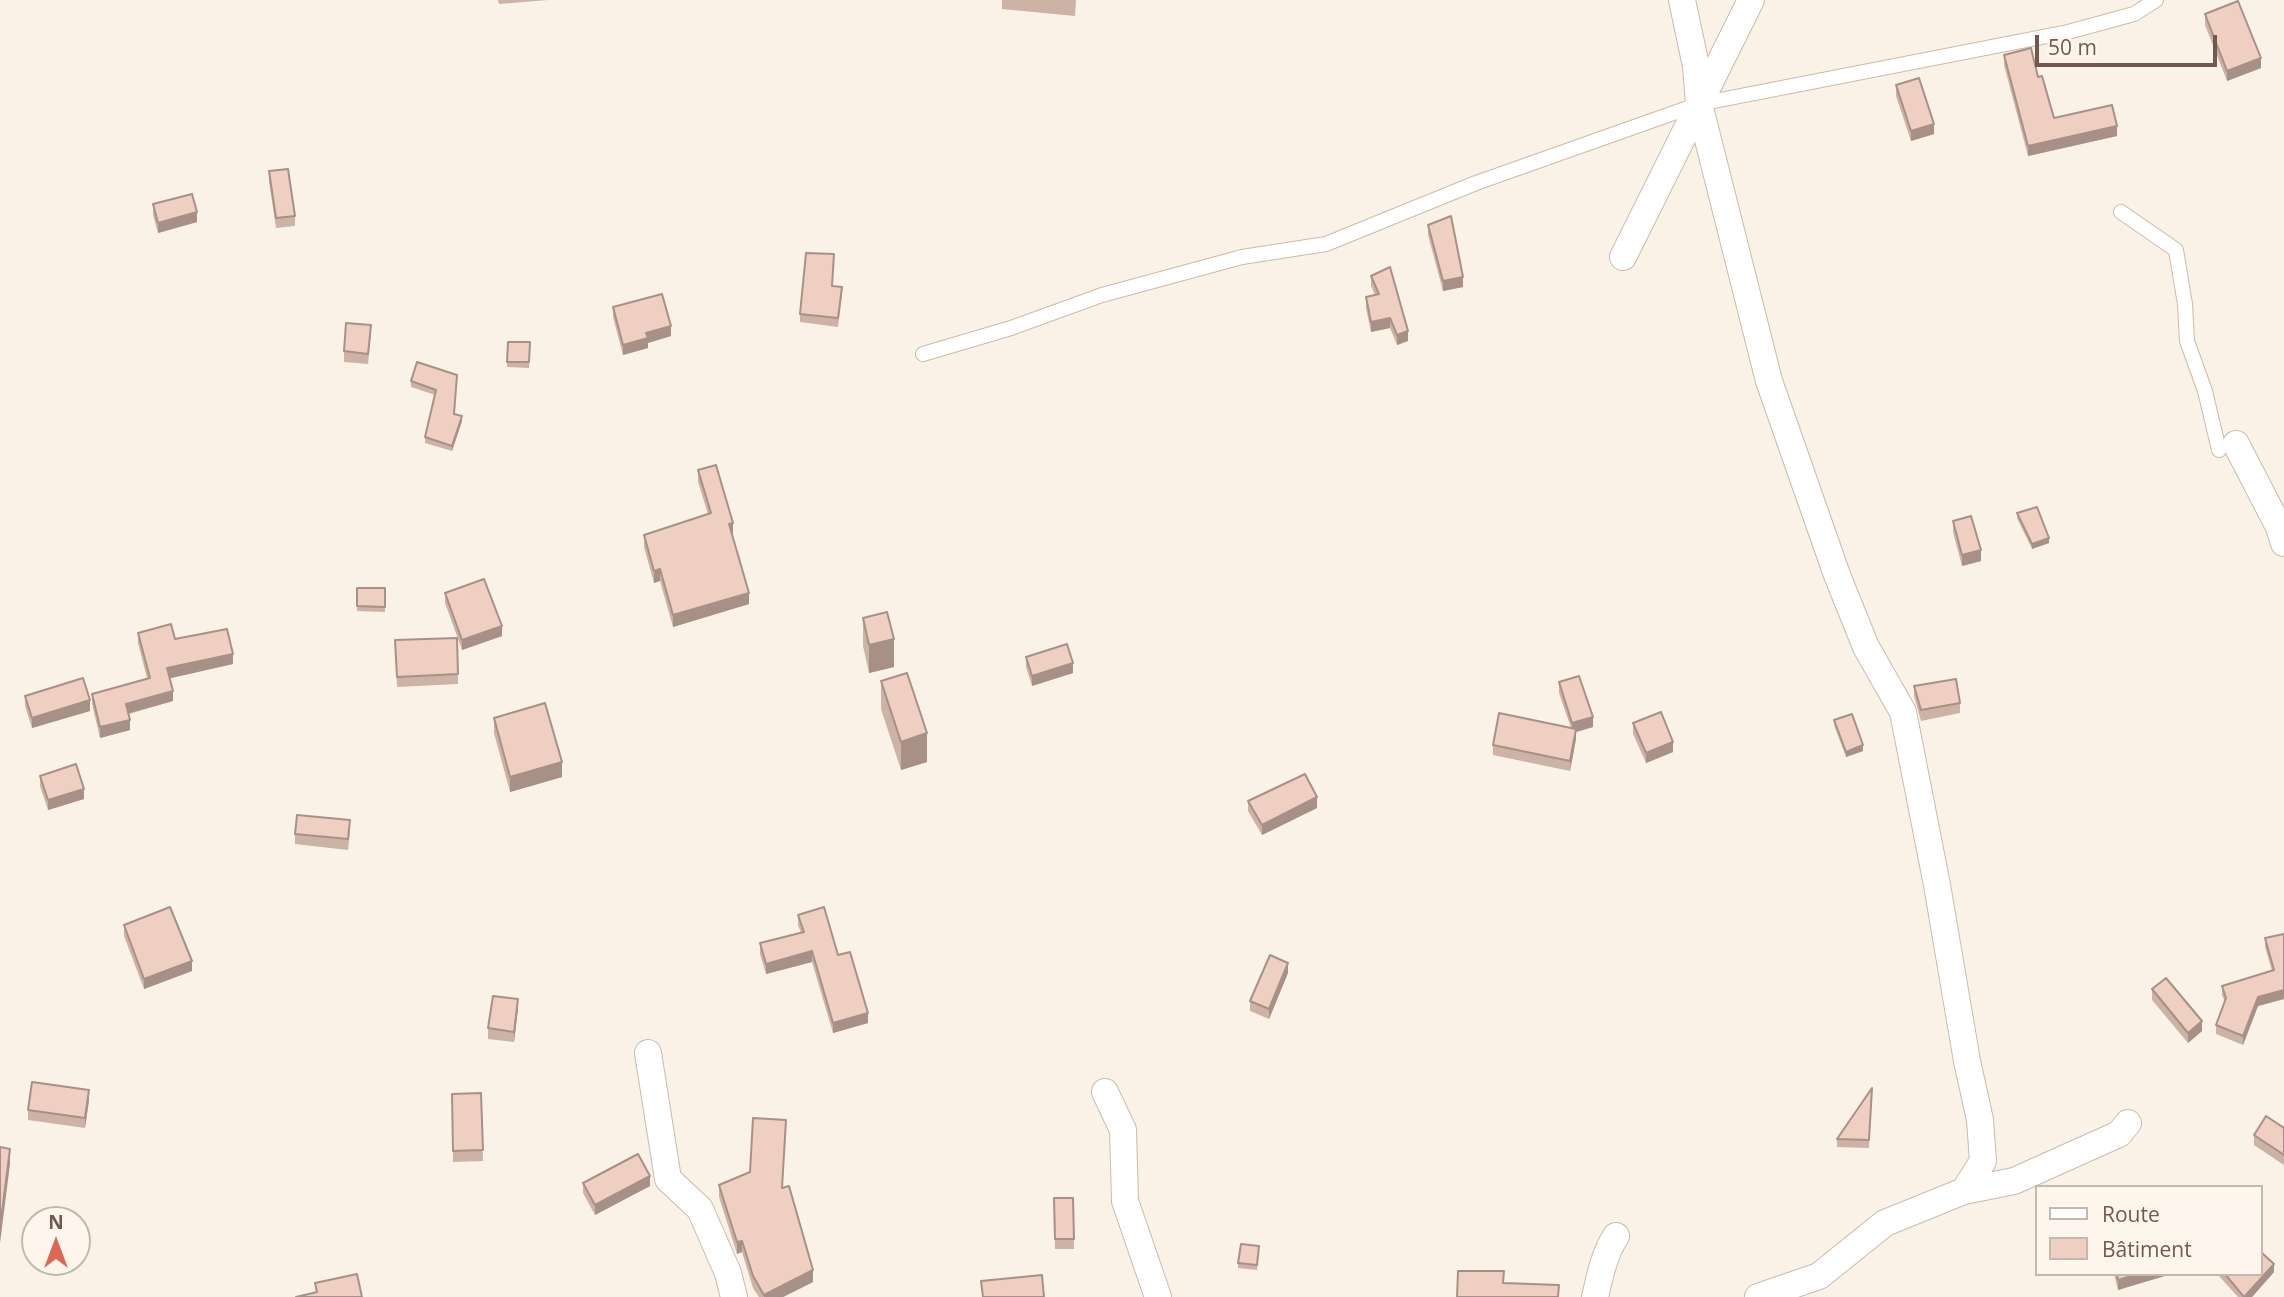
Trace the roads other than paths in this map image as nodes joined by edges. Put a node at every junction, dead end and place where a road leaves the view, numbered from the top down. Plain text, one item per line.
1 (1682, 0) edge
2 (1751, 0) edge
3 (2156, 0) edge
4 (1699, 104) junction
5 (2121, 212) dead end
6 (1622, 257) dead end
7 (923, 354) dead end
8 (2227, 447) joint
9 (2284, 542) edge
10 (648, 1053) dead end
11 (1105, 1092) dead end
12 (2128, 1123) dead end
13 (1945, 1203) junction
14 (1616, 1236) dead end
15 (734, 1297) edge
16 (1158, 1297) edge
17 (1595, 1297) edge
18 (1758, 1297) edge

1 - 4 street
2 - 4 street
3 - 4 lane
4 - 6 street
4 - 7 lane
4 - 13 street
5 - 8 lane
8 - 9 street
10 - 15 street
11 - 16 street
12 - 13 street
13 - 18 street
14 - 17 street

